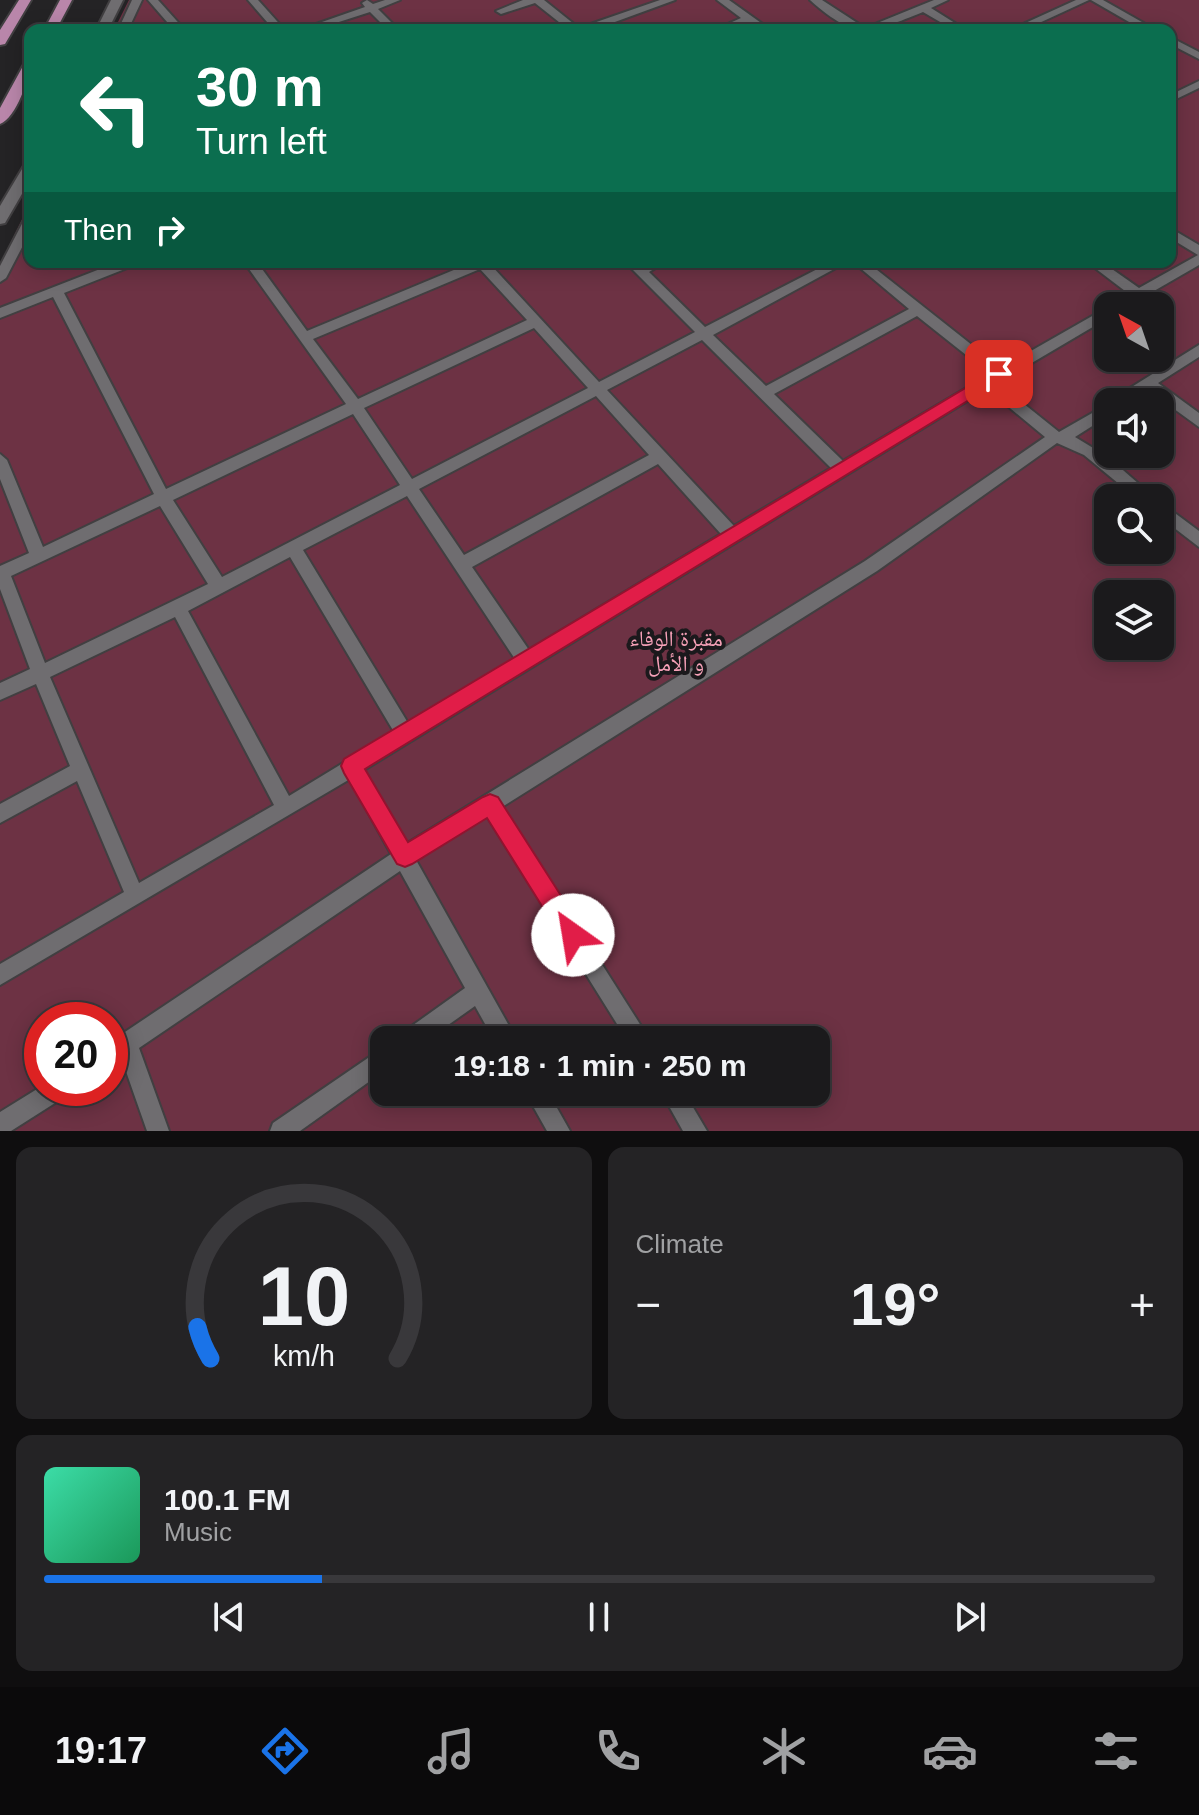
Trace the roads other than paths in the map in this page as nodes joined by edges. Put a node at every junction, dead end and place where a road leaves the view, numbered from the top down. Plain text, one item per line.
1 (25, 0) edge
2 (66, 0) edge
3 (117, 0) edge
4 (137, 0) edge
5 (153, 0) edge
6 (253, 0) edge
7 (395, 0) edge
8 (536, 0) edge
9 (670, 0) edge
10 (722, 0) edge
11 (815, 0) edge
12 (943, 0) edge
13 (1084, 0) edge
14 (1096, 0) edge
15 (368, 4) edge
16 (924, 8) junction
17 (501, 11) dead end
18 (749, 18) junction
19 (53, 24) edge
20 (105, 24) edge
21 (126, 24) edge
22 (175, 24) edge
23 (275, 24) edge
24 (319, 24) edge
25 (388, 24) edge
26 (567, 24) edge
27 (600, 24) edge
28 (734, 24) edge
29 (758, 24) edge
30 (852, 24) edge
31 (883, 24) edge
32 (951, 24) edge
33 (1029, 24) edge
34 (1140, 24) edge
35 (0, 41) edge
36 (1176, 43) edge
37 (1199, 56) edge
38 (24, 77) edge
39 (1199, 84) edge
40 (1176, 96) edge
41 (0, 120) edge
42 (24, 177) edge
43 (0, 219) edge
44 (1176, 236) edge
45 (24, 238) edge
46 (1199, 251) edge
47 (1199, 259) edge
48 (115, 268) edge
49 (254, 268) edge
50 (472, 268) edge
51 (488, 268) edge
52 (638, 268) edge
53 (830, 268) edge
54 (867, 268) edge
55 (1102, 268) edge
56 (0, 278) edge
57 (56, 291) junction
58 (1136, 292) edge
59 (1142, 292) edge
60 (919, 309) junction
61 (0, 313) edge
62 (1094, 320) edge
63 (534, 322) junction
64 (705, 334) junction
65 (305, 337) junction
66 (1199, 350) edge
67 (993, 378) junction
68 (1148, 383) junction
69 (1140, 388) edge
70 (598, 389) junction
71 (764, 393) junction
72 (355, 406) junction
73 (1094, 417) edge
74 (1199, 421) edge
75 (1060, 437) junction
76 (658, 457) junction
77 (0, 460) edge
78 (842, 469) junction
79 (1127, 484) edge
80 (407, 487) junction
81 (164, 499) junction
82 (1174, 519) edge
83 (732, 535) junction
84 (1199, 540) edge
85 (293, 548) junction
86 (38, 555) junction
87 (461, 565) junction
88 (1, 574) edge
89 (219, 587) junction
90 (178, 608) junction
91 (525, 659) junction
92 (40, 673) junction
93 (0, 692) edge
94 (405, 734) junction
95 (352, 766) junction
96 (80, 770) junction
97 (490, 804) junction
98 (286, 808) junction
99 (0, 814) edge
100 (405, 856) junction
101 (135, 896) junction
102 (0, 975) edge
103 (477, 992) junction
104 (429, 1026) edge
105 (498, 1026) edge
106 (630, 1026) edge
107 (128, 1043) edge
108 (370, 1068) edge
109 (128, 1070) edge
110 (30, 1106) edge
111 (544, 1106) edge
112 (681, 1106) edge
113 (0, 1125) edge
114 (158, 1131) edge
115 (281, 1131) edge
116 (559, 1131) edge
117 (696, 1131) edge

1 - 35 main road
2 - 19 main road
3 - 20 street
4 - 21 lane
5 - 22 lane
6 - 23 lane
7 - 15 lane
8 - 17 lane
8 - 26 lane
9 - 27 lane
10 - 18 lane
11 - 30 lane
12 - 16 lane
13 - 33 lane
14 - 34 lane
15 - 24 lane
15 - 25 lane
16 - 31 lane
16 - 32 lane
18 - 28 lane
18 - 29 lane
36 - 37 lane
38 - 41 main road
39 - 40 lane
42 - 43 street
44 - 46 lane
45 - 56 lane
47 - 59 lane
48 - 57 lane
49 - 65 lane
50 - 65 lane
51 - 63 lane
52 - 64 lane
53 - 64 lane
54 - 60 lane
55 - 58 lane
57 - 61 lane
57 - 81 lane
60 - 67 lane
60 - 71 lane
62 - 67 lane
63 - 70 lane
63 - 72 lane
64 - 70 lane
64 - 71 lane
65 - 72 lane
66 - 68 lane
67 - 75 lane
67 - 78 lane
68 - 69 lane
68 - 74 lane
70 - 76 lane
70 - 80 lane
71 - 78 lane
72 - 80 lane
72 - 81 lane
73 - 75 lane
75 - 79 lane
75 - 97 lane
76 - 83 lane
76 - 87 lane
77 - 86 lane
78 - 83 lane
80 - 85 lane
80 - 87 lane
81 - 86 lane
81 - 89 lane
82 - 84 lane
83 - 91 lane
85 - 89 lane
85 - 94 lane
86 - 88 lane
87 - 91 lane
88 - 92 lane
89 - 90 lane
90 - 92 lane
90 - 98 lane
91 - 94 lane
92 - 93 lane
92 - 96 lane
94 - 95 lane
95 - 98 lane
95 - 100 lane
96 - 99 lane
96 - 101 lane
97 - 100 lane
97 - 106 lane
98 - 101 lane
100 - 103 lane
100 - 107 lane
101 - 102 lane
103 - 104 lane
103 - 105 lane
108 - 115 lane
109 - 114 lane
110 - 113 lane
111 - 116 lane
112 - 117 lane

